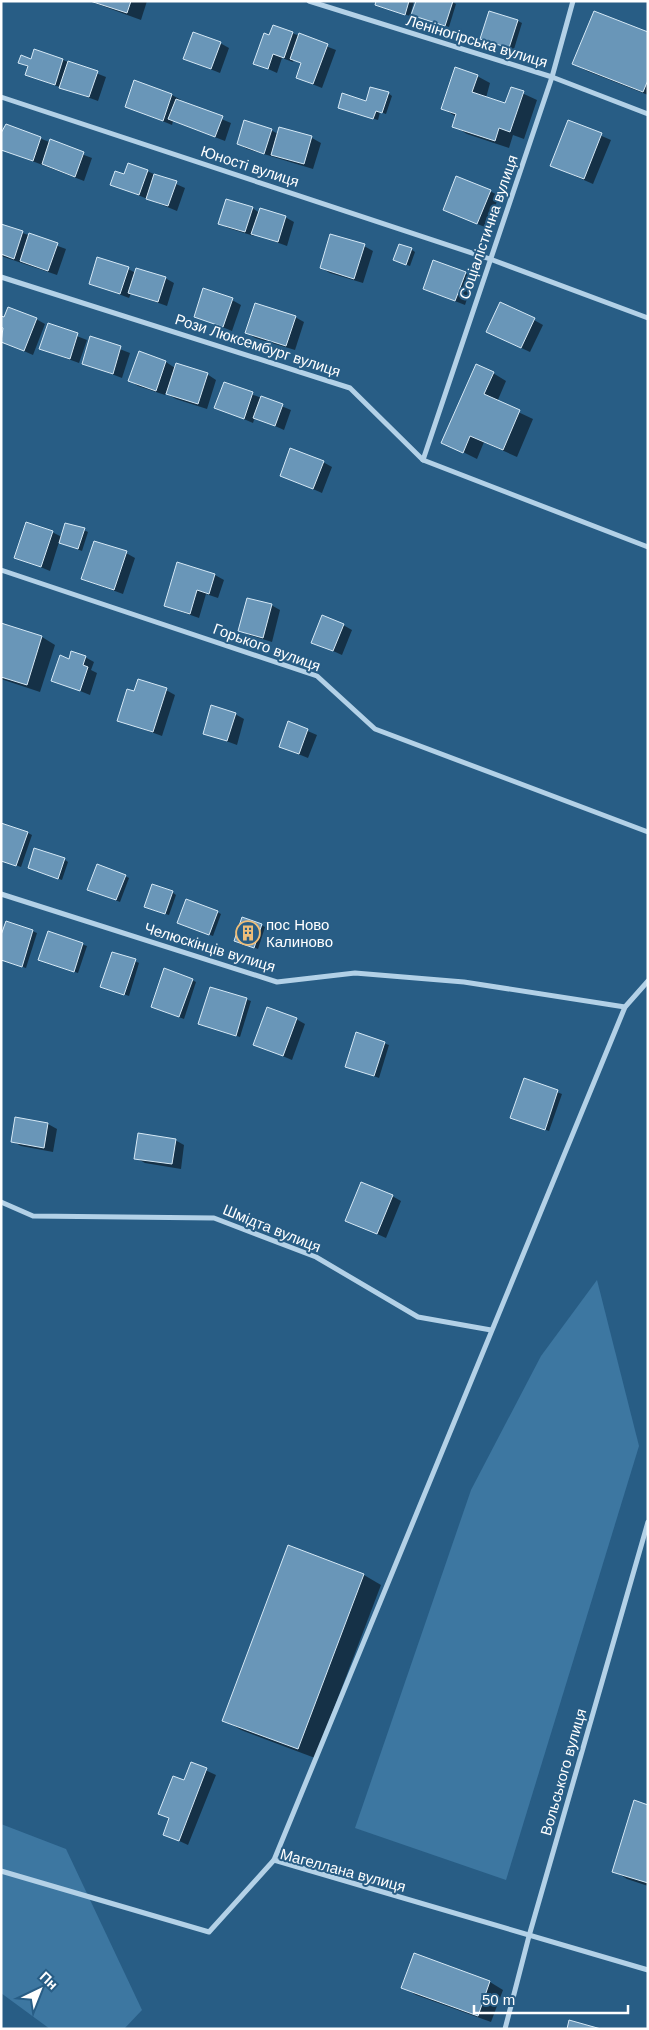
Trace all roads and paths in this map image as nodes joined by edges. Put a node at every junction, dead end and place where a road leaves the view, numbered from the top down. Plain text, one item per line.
1 (309, 1) edge
2 (573, 1) edge
3 (552, 77) junction
4 (1, 97) edge
5 (648, 114) edge
6 (490, 259) junction
7 (1, 277) edge
8 (648, 318) edge
9 (422, 460) junction
10 (648, 548) edge
11 (1, 570) edge
12 (648, 832) edge
13 (1, 894) edge
14 (648, 981) edge
15 (625, 1007) junction
16 (1, 1202) edge
17 (491, 1330) junction
18 (648, 1522) edge
19 (274, 1860) junction
20 (1, 1870) edge
21 (529, 1936) junction
22 (648, 1970) edge
23 (505, 2029) edge

1 - 3 street, Леніногірська вулиця
2 - 3 street, Соціалістична вулиця
3 - 5 street, Леніногірська вулиця
3 - 6 street, Соціалістична вулиця
4 - 6 street, Юності вулиця
6 - 8 street, Юності вулиця
6 - 9 street, Соціалістична вулиця
7 - 9 street, Рози Люксембург вулиця
9 - 10 street, Рози Люксембург вулиця
11 - 12 street, Горького вулиця
13 - 15 street, Челюскінців вулиця
14 - 15 street
15 - 17 street
16 - 17 street, Шмідта вулиця
17 - 19 street
18 - 21 street, Вольського вулиця
19 - 20 street, Магеллана вулиця
19 - 21 street, Магеллана вулиця
21 - 22 street, Магеллана вулиця
21 - 23 street, Вольського вулиця

